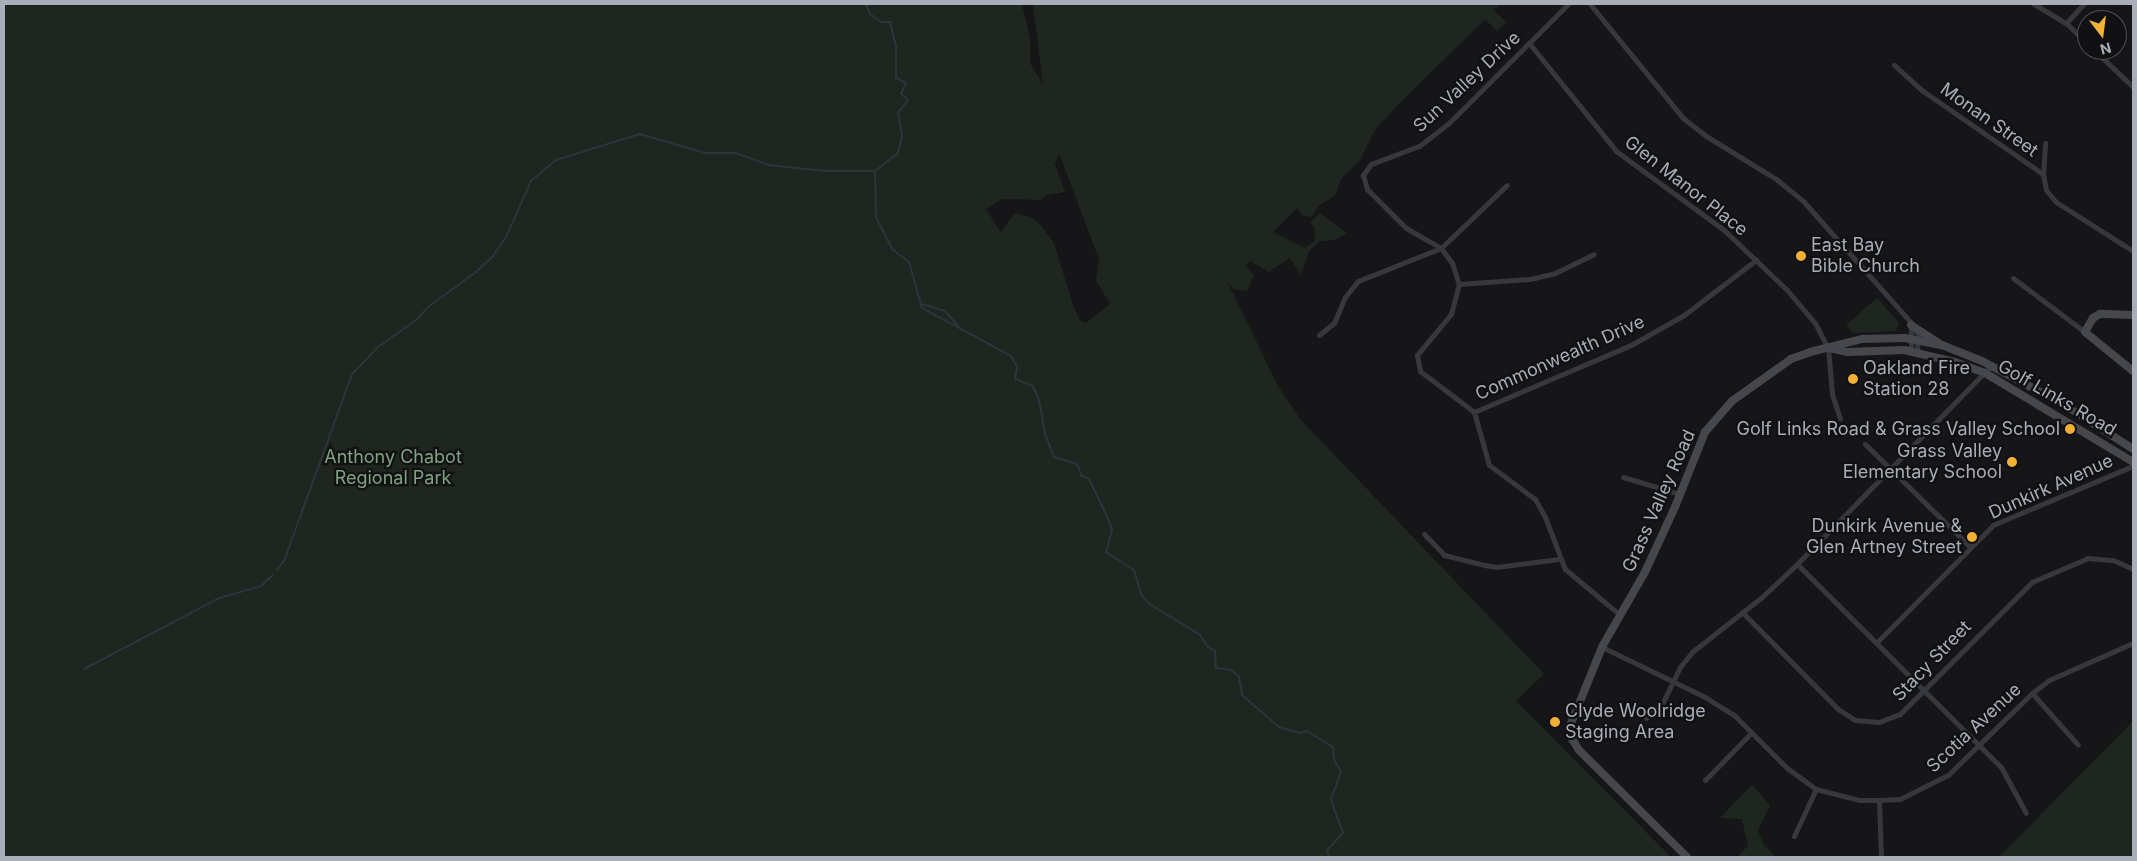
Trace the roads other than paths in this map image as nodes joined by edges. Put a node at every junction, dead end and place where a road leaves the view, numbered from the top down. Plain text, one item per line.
1 (1568, 4) edge
2 (1590, 4) edge
3 (2034, 4) edge
4 (2084, 4) edge
5 (2066, 23) junction
6 (2077, 33) edge
7 (1528, 43) junction
8 (2105, 60) edge
9 (1894, 65) dead end
10 (2133, 87) edge
11 (2045, 143) dead end
12 (2043, 174) junction
13 (1507, 185) dead end
14 (1441, 248) junction
15 (2133, 251) edge
16 (1594, 254) dead end
17 (1756, 260) junction
18 (2013, 278) dead end
19 (1459, 284) junction
20 (2133, 315) edge
21 (1911, 325) junction
22 (2085, 332) junction
23 (1320, 335) dead end
24 (1916, 340) junction
25 (1942, 345) junction
26 (1828, 348) junction
27 (1914, 351) junction
28 (1991, 366) junction
29 (2133, 371) edge
30 (1985, 373) junction
31 (1474, 412) junction
32 (1840, 419) dead end
33 (1865, 444) dead end
34 (2133, 449) edge
35 (2133, 462) edge
36 (2133, 466) edge
37 (1890, 468) junction
38 (1623, 477) dead end
39 (1680, 494) junction
40 (1424, 534) dead end
41 (1970, 547) junction
42 (1559, 559) junction
43 (1797, 564) junction
44 (2133, 569) edge
45 (1742, 612) junction
46 (1620, 615) junction
47 (1876, 643) junction
48 (2133, 643) edge
49 (1602, 647) junction
50 (1672, 682) junction
51 (1924, 691) junction
52 (2032, 693) junction
53 (1646, 718) dead end
54 (1751, 733) junction
55 (1980, 745) junction
56 (2078, 745) dead end
57 (1706, 780) dead end
58 (1816, 789) junction
59 (1878, 800) junction
60 (2026, 813) dead end
61 (1794, 836) dead end
62 (1687, 857) edge
63 (1881, 857) edge

1 - 7 street, Sun Valley Drive
2 - 21 street
3 - 5 street
4 - 5 street
5 - 6 street
7 - 14 street, Sun Valley Drive
7 - 17 street, Glen Manor Place
8 - 10 street
9 - 12 street, Monan Street
11 - 12 street
12 - 15 street, Monan Street
13 - 14 street
14 - 19 street, Sun Valley Drive
14 - 23 street
16 - 19 street
17 - 26 street, Glen Manor Place
17 - 31 street, Commonwealth Drive
18 - 22 street
19 - 31 street
20 - 22 main road
21 - 24 street
21 - 25 main road
22 - 29 main road
24 - 25 main road, Golf Links Road
24 - 26 main road, Grass Valley Road
24 - 27 street
25 - 28 main road, Golf Links Road
26 - 27 main road, Grass Valley Road
26 - 32 street
26 - 39 main road, Grass Valley Road
27 - 30 main road, Golf Links Road
28 - 30 street
28 - 34 main road, Golf Links Road
30 - 35 main road, Golf Links Road
30 - 37 street
31 - 42 street
33 - 37 street
36 - 41 street, Dunkirk Avenue
37 - 41 street
37 - 43 street
38 - 39 street
39 - 46 main road, Grass Valley Road
40 - 42 street
41 - 47 street, Dunkirk Avenue
42 - 46 street
43 - 45 street
43 - 47 street
44 - 51 street, Stacy Street
45 - 50 street
45 - 51 street, Stacy Street
46 - 49 main road, Grass Valley Road
47 - 51 street
48 - 52 street, Scotia Avenue
49 - 50 street, Scotia Avenue
49 - 62 main road, Grass Valley Road
50 - 53 street
50 - 54 street, Scotia Avenue
51 - 55 street
52 - 55 street, Scotia Avenue
52 - 56 street
54 - 57 street
54 - 58 street, Scotia Avenue
55 - 59 street, Scotia Avenue
55 - 60 street
58 - 59 street, Scotia Avenue
58 - 61 street
59 - 63 street

